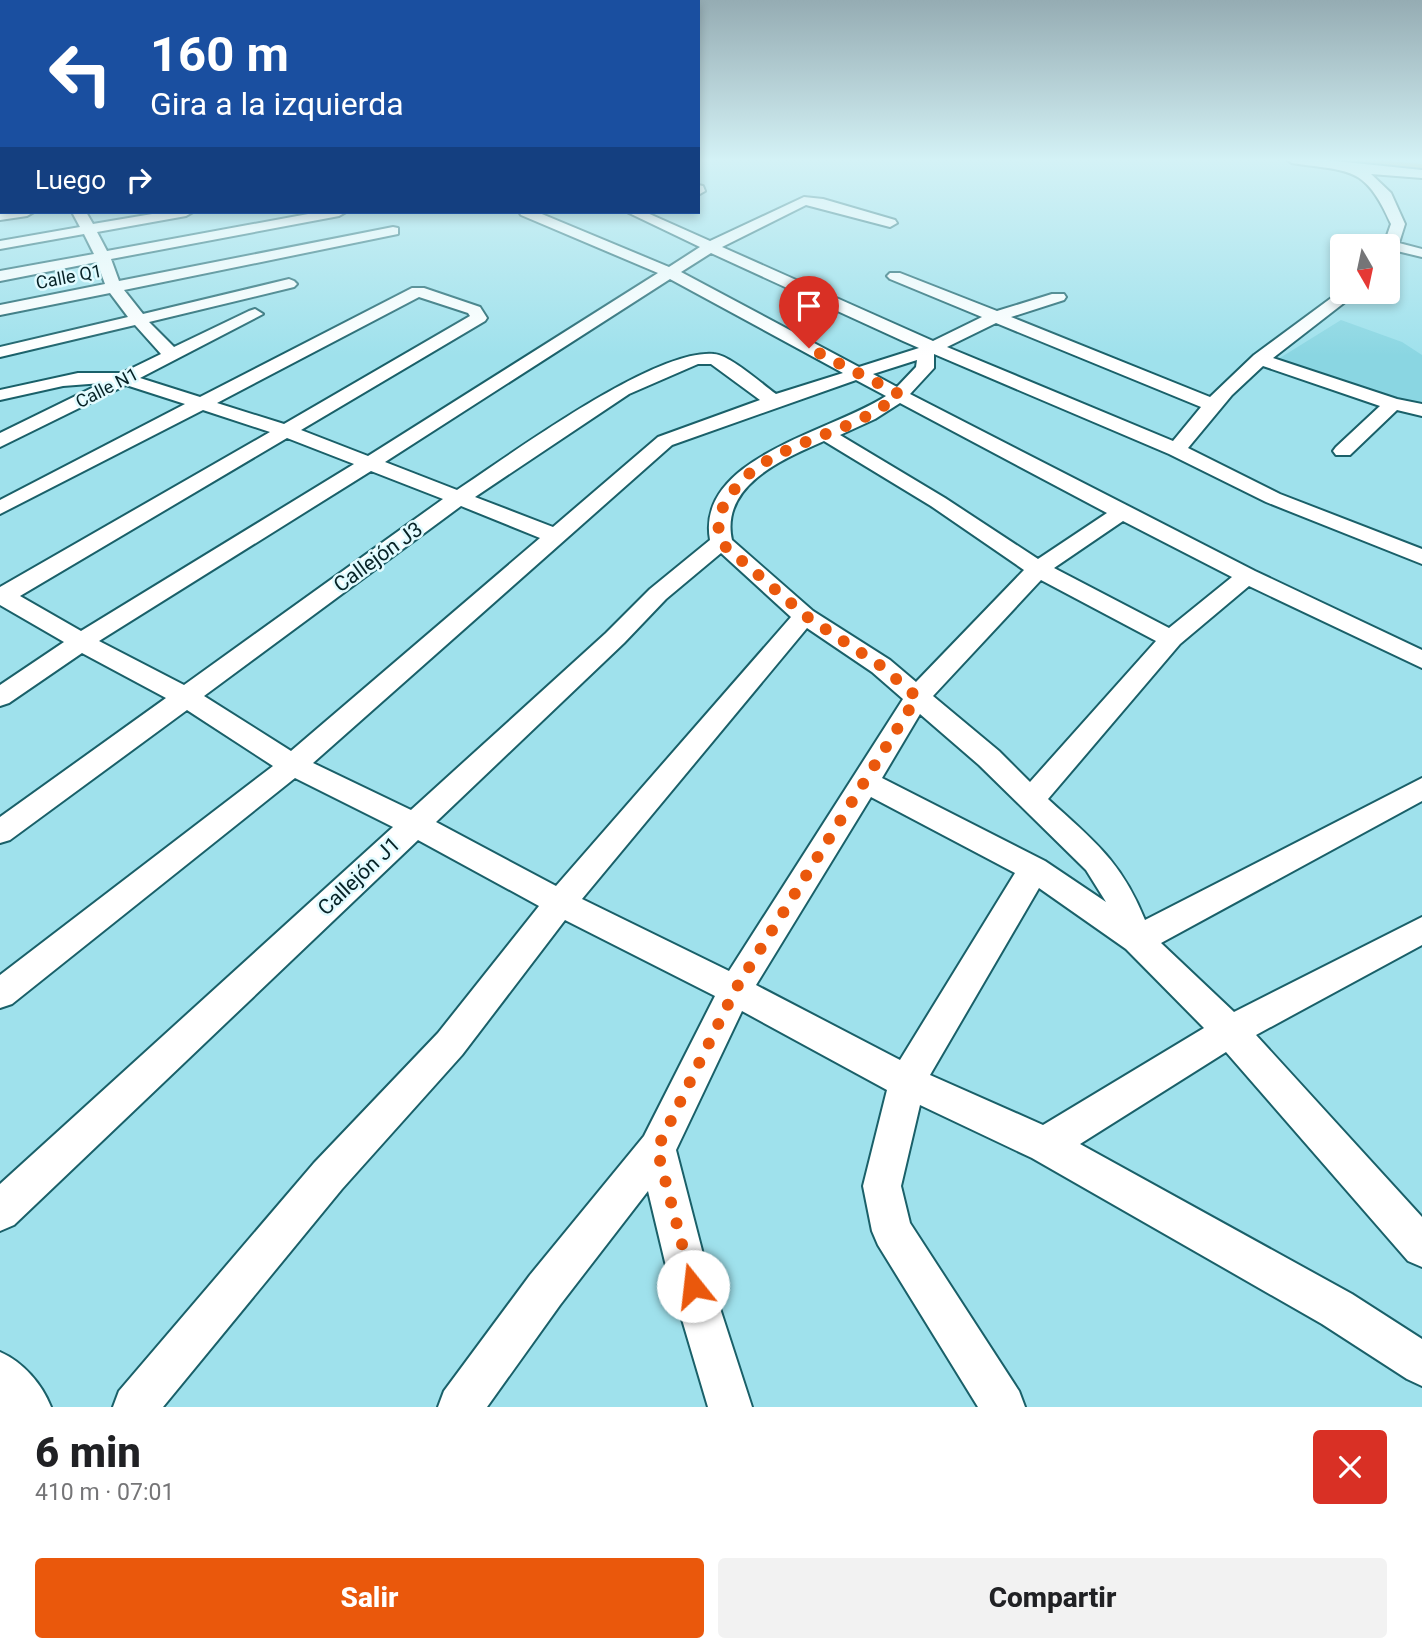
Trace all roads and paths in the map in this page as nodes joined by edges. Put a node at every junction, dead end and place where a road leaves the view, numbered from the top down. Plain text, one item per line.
1 (87, 225) edge
2 (109, 225) edge
3 (268, 225) edge
4 (556, 225) edge
5 (668, 225) edge
6 (756, 225) edge
7 (89, 228) junction
8 (393, 231) dead end
9 (0, 245) edge
10 (710, 247) junction
11 (1400, 251) edge
12 (1422, 253) edge
13 (103, 257) junction
14 (671, 273) junction
15 (0, 276) edge
16 (895, 276) dead end
17 (289, 284) dead end
18 (114, 288) junction
19 (1058, 297) dead end
20 (1335, 304) edge
21 (0, 310) edge
22 (255, 314) dead end
23 (993, 318) junction
24 (141, 320) junction
25 (930, 349) junction
26 (0, 352) edge
27 (172, 355) junction
28 (1260, 359) junction
29 (855, 373) junction
30 (126, 379) junction
31 (899, 394) junction
32 (0, 395) edge
33 (774, 401) junction
34 (201, 403) junction
35 (1211, 404) junction
36 (1393, 404) junction
37 (1422, 410) edge
38 (286, 431) junction
39 (827, 435) junction
40 (0, 441) edge
41 (1176, 450) junction
42 (1343, 451) dead end
43 (370, 463) junction
44 (459, 498) junction
45 (0, 508) edge
46 (1122, 512) junction
47 (556, 536) junction
48 (720, 542) junction
49 (1422, 557) edge
50 (1038, 569) junction
51 (1247, 576) junction
52 (1, 596) edge
53 (806, 616) junction
54 (1171, 639) junction
55 (81, 642) junction
56 (1422, 660) edge
57 (0, 697) edge
58 (186, 697) junction
59 (917, 697) junction
60 (292, 765) junction
61 (866, 782) junction
62 (1422, 788) edge
63 (1031, 800) junction
64 (414, 824) junction
65 (0, 832) edge
66 (1034, 869) junction
67 (560, 903) junction
68 (1422, 930) edge
69 (1137, 940) junction
70 (735, 990) junction
71 (0, 994) edge
72 (1230, 1031) junction
73 (907, 1082) junction
74 (1045, 1145) junction
75 (657, 1149) junction
76 (0, 1211) edge
77 (1417, 1234) edge
78 (1422, 1364) edge
79 (0, 1374) edge
80 (29, 1407) edge
81 (135, 1407) edge
82 (460, 1407) edge
83 (730, 1407) edge
84 (1003, 1407) edge

1 - 7 street
2 - 7 street
3 - 13 street
4 - 14 street
5 - 10 street
6 - 10 street
7 - 9 street
7 - 13 street
8 - 18 street, Calle Q1
10 - 14 street
10 - 25 street
11 - 12 street
13 - 15 street
13 - 18 street
14 - 29 street
14 - 43 street
16 - 23 street
17 - 24 street
18 - 21 street, Calle Q1
18 - 24 street
19 - 23 street
20 - 28 street
22 - 27 street, Calle N1
23 - 25 street
23 - 35 street
24 - 26 street
24 - 27 street
25 - 29 street
25 - 31 street
25 - 41 street
27 - 30 street, Calle N1
28 - 35 street
28 - 36 street
29 - 31 street
29 - 33 street
30 - 32 street
30 - 34 street
30 - 40 street, Calle N1
31 - 39 street
31 - 46 street
33 - 44 street, Callejón J3
33 - 47 street
34 - 38 street
34 - 38 street
34 - 45 street
35 - 41 street
36 - 37 street
36 - 42 street
38 - 43 street
38 - 52 street
39 - 48 street
39 - 50 street
41 - 49 street
43 - 44 street
43 - 55 street
44 - 47 street
44 - 58 street, Callejón J3
46 - 50 street
46 - 51 street
47 - 60 street
48 - 53 street
48 - 64 street, Callejón J1
50 - 54 street
50 - 59 street
51 - 54 street
51 - 56 street
52 - 55 street
53 - 59 street
53 - 67 street
54 - 63 street
55 - 57 street
55 - 58 street
58 - 60 street
58 - 65 street, Callejón J3
59 - 61 street
59 - 63 street
60 - 64 street
60 - 71 street
61 - 66 street
61 - 70 street
62 - 69 street
63 - 69 street
64 - 67 street
64 - 76 street, Callejón J1
66 - 69 street
66 - 73 street
67 - 70 street
67 - 81 street
68 - 72 street
69 - 72 street
70 - 73 street
70 - 75 street
72 - 74 street
72 - 77 street
73 - 74 street
73 - 84 street
74 - 78 street
75 - 82 street
75 - 83 street
79 - 80 street

